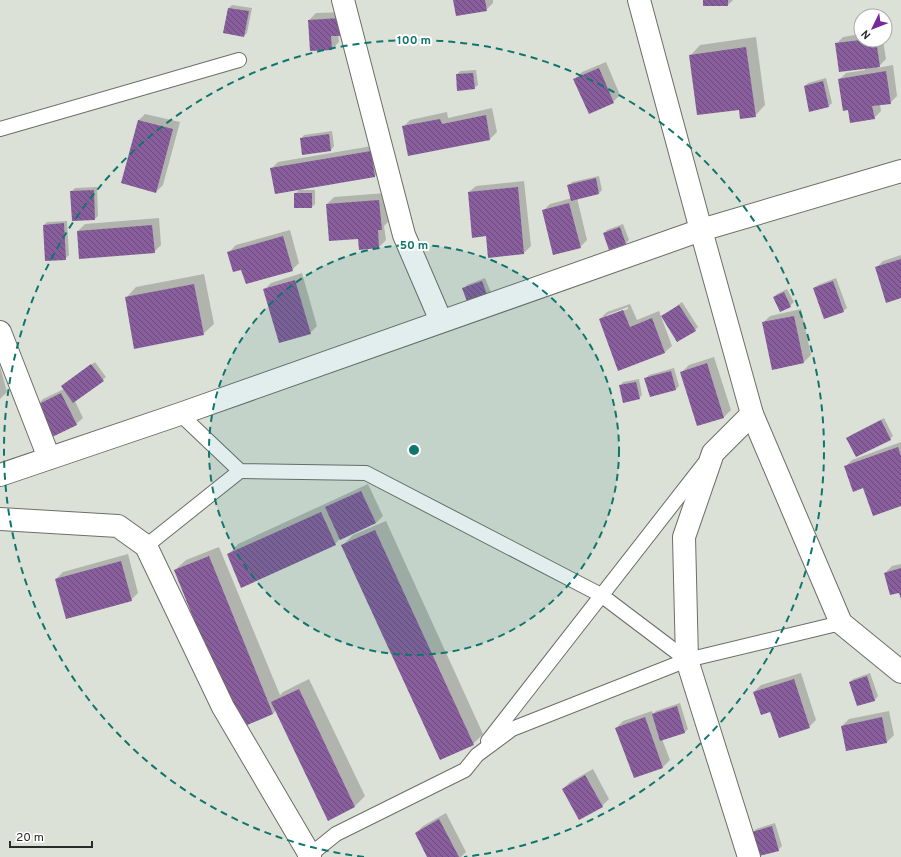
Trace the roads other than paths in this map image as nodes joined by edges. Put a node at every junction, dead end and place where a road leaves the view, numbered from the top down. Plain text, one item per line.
1 (343, 0) edge
2 (639, 0) edge
3 (239, 60) dead end
4 (0, 129) edge
5 (901, 171) edge
6 (701, 230) junction
7 (441, 321) junction
8 (0, 332) edge
9 (180, 414) junction
10 (752, 414) junction
11 (713, 453) junction
12 (49, 458) junction
13 (240, 470) junction
14 (0, 475) edge
15 (0, 519) edge
16 (146, 546) junction
17 (601, 595) junction
18 (841, 623) junction
19 (687, 660) junction
20 (901, 672) edge
21 (477, 755) junction
22 (309, 856) edge
23 (749, 857) edge

1 - 7 street
2 - 6 street
3 - 4 lane
5 - 6 street
6 - 7 street
6 - 10 street
7 - 9 street
8 - 12 street
9 - 12 street
9 - 13 lane
10 - 11 street
10 - 18 street
11 - 17 lane
11 - 19 street
12 - 14 street
13 - 16 lane
13 - 17 lane
15 - 16 street
16 - 22 street
17 - 19 lane
17 - 21 lane
18 - 19 lane
18 - 20 street
19 - 21 lane
19 - 23 street
21 - 22 lane

